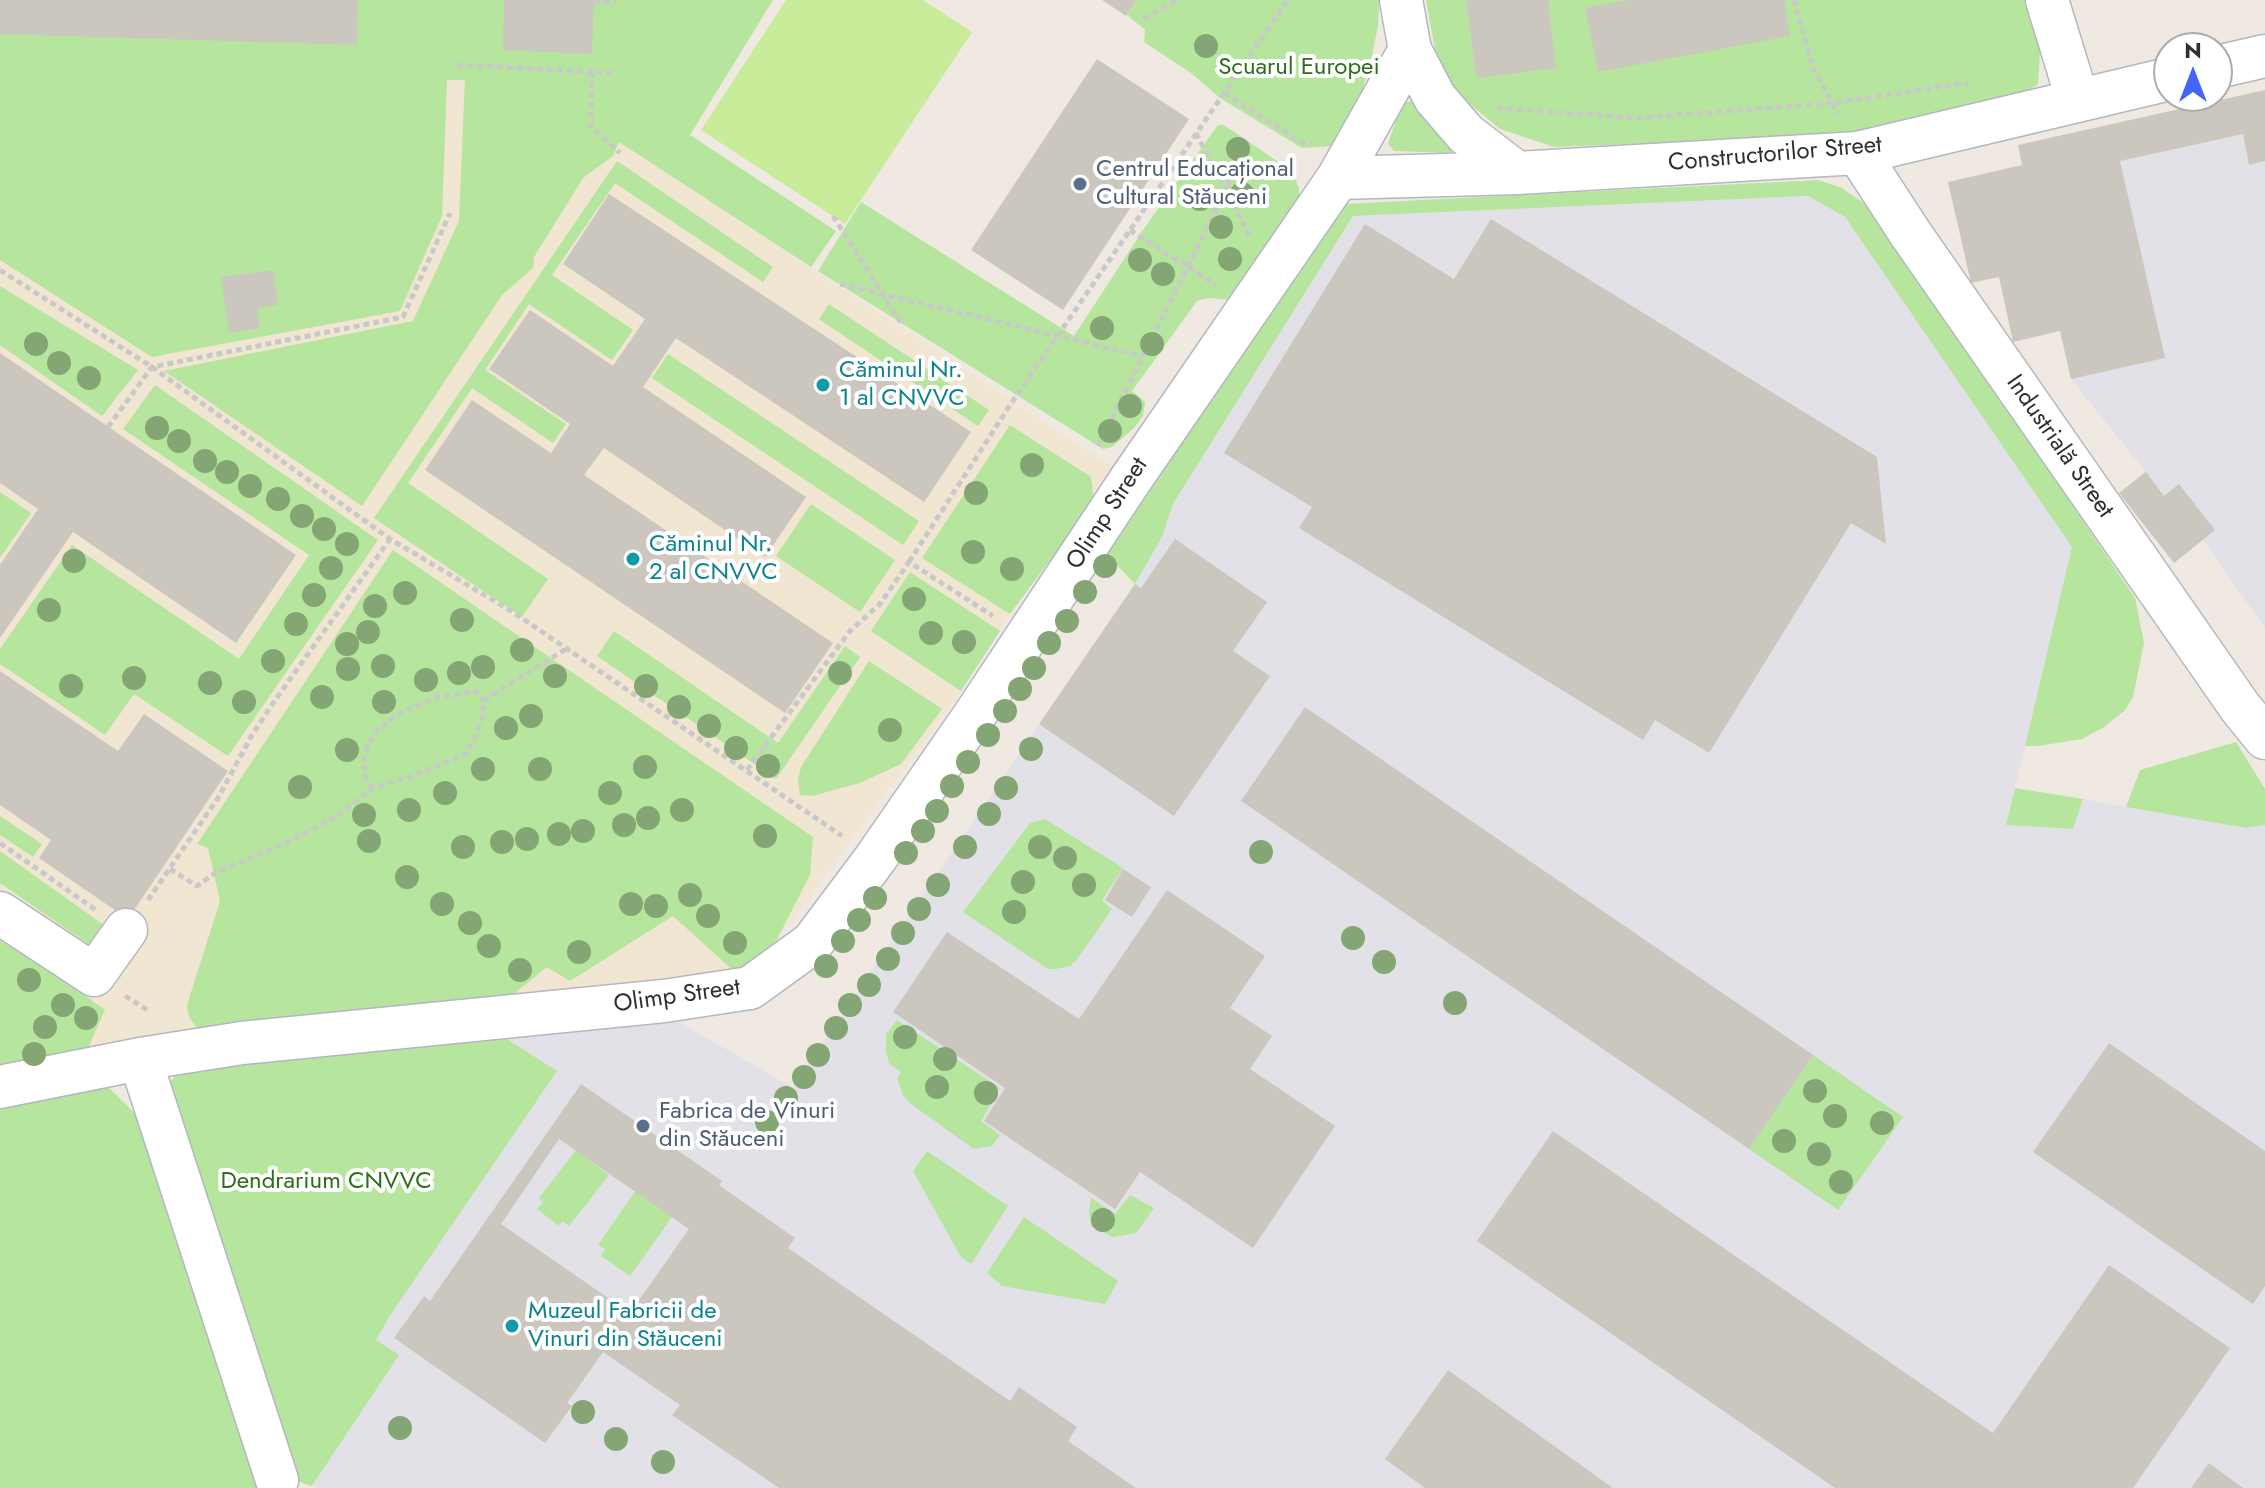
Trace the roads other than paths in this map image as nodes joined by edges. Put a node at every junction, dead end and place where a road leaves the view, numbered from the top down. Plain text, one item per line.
1 (1401, 0) edge
2 (2047, 0) edge
3 (1410, 50) junction
4 (2265, 56) edge
5 (2233, 63) edge
6 (2153, 83) edge
7 (2078, 101) junction
8 (1858, 153) junction
9 (1329, 160) junction
10 (1517, 173) junction
11 (2265, 738) edge
12 (0, 913) edge
13 (126, 930) road end
14 (140, 1059) junction
15 (0, 1087) edge
16 (277, 1480) dead end

1 - 3 street
2 - 7 street
3 - 9 street, Olimp Street
3 - 10 street
4 - 5 street
6 - 7 street, Constructorilor Street
7 - 8 street, Constructorilor Street
8 - 10 street, Constructorilor Street
8 - 11 street, Industrială Street
9 - 10 street
9 - 14 street, Olimp Street
12 - 13 street
14 - 15 street, Olimp Street
14 - 16 street

